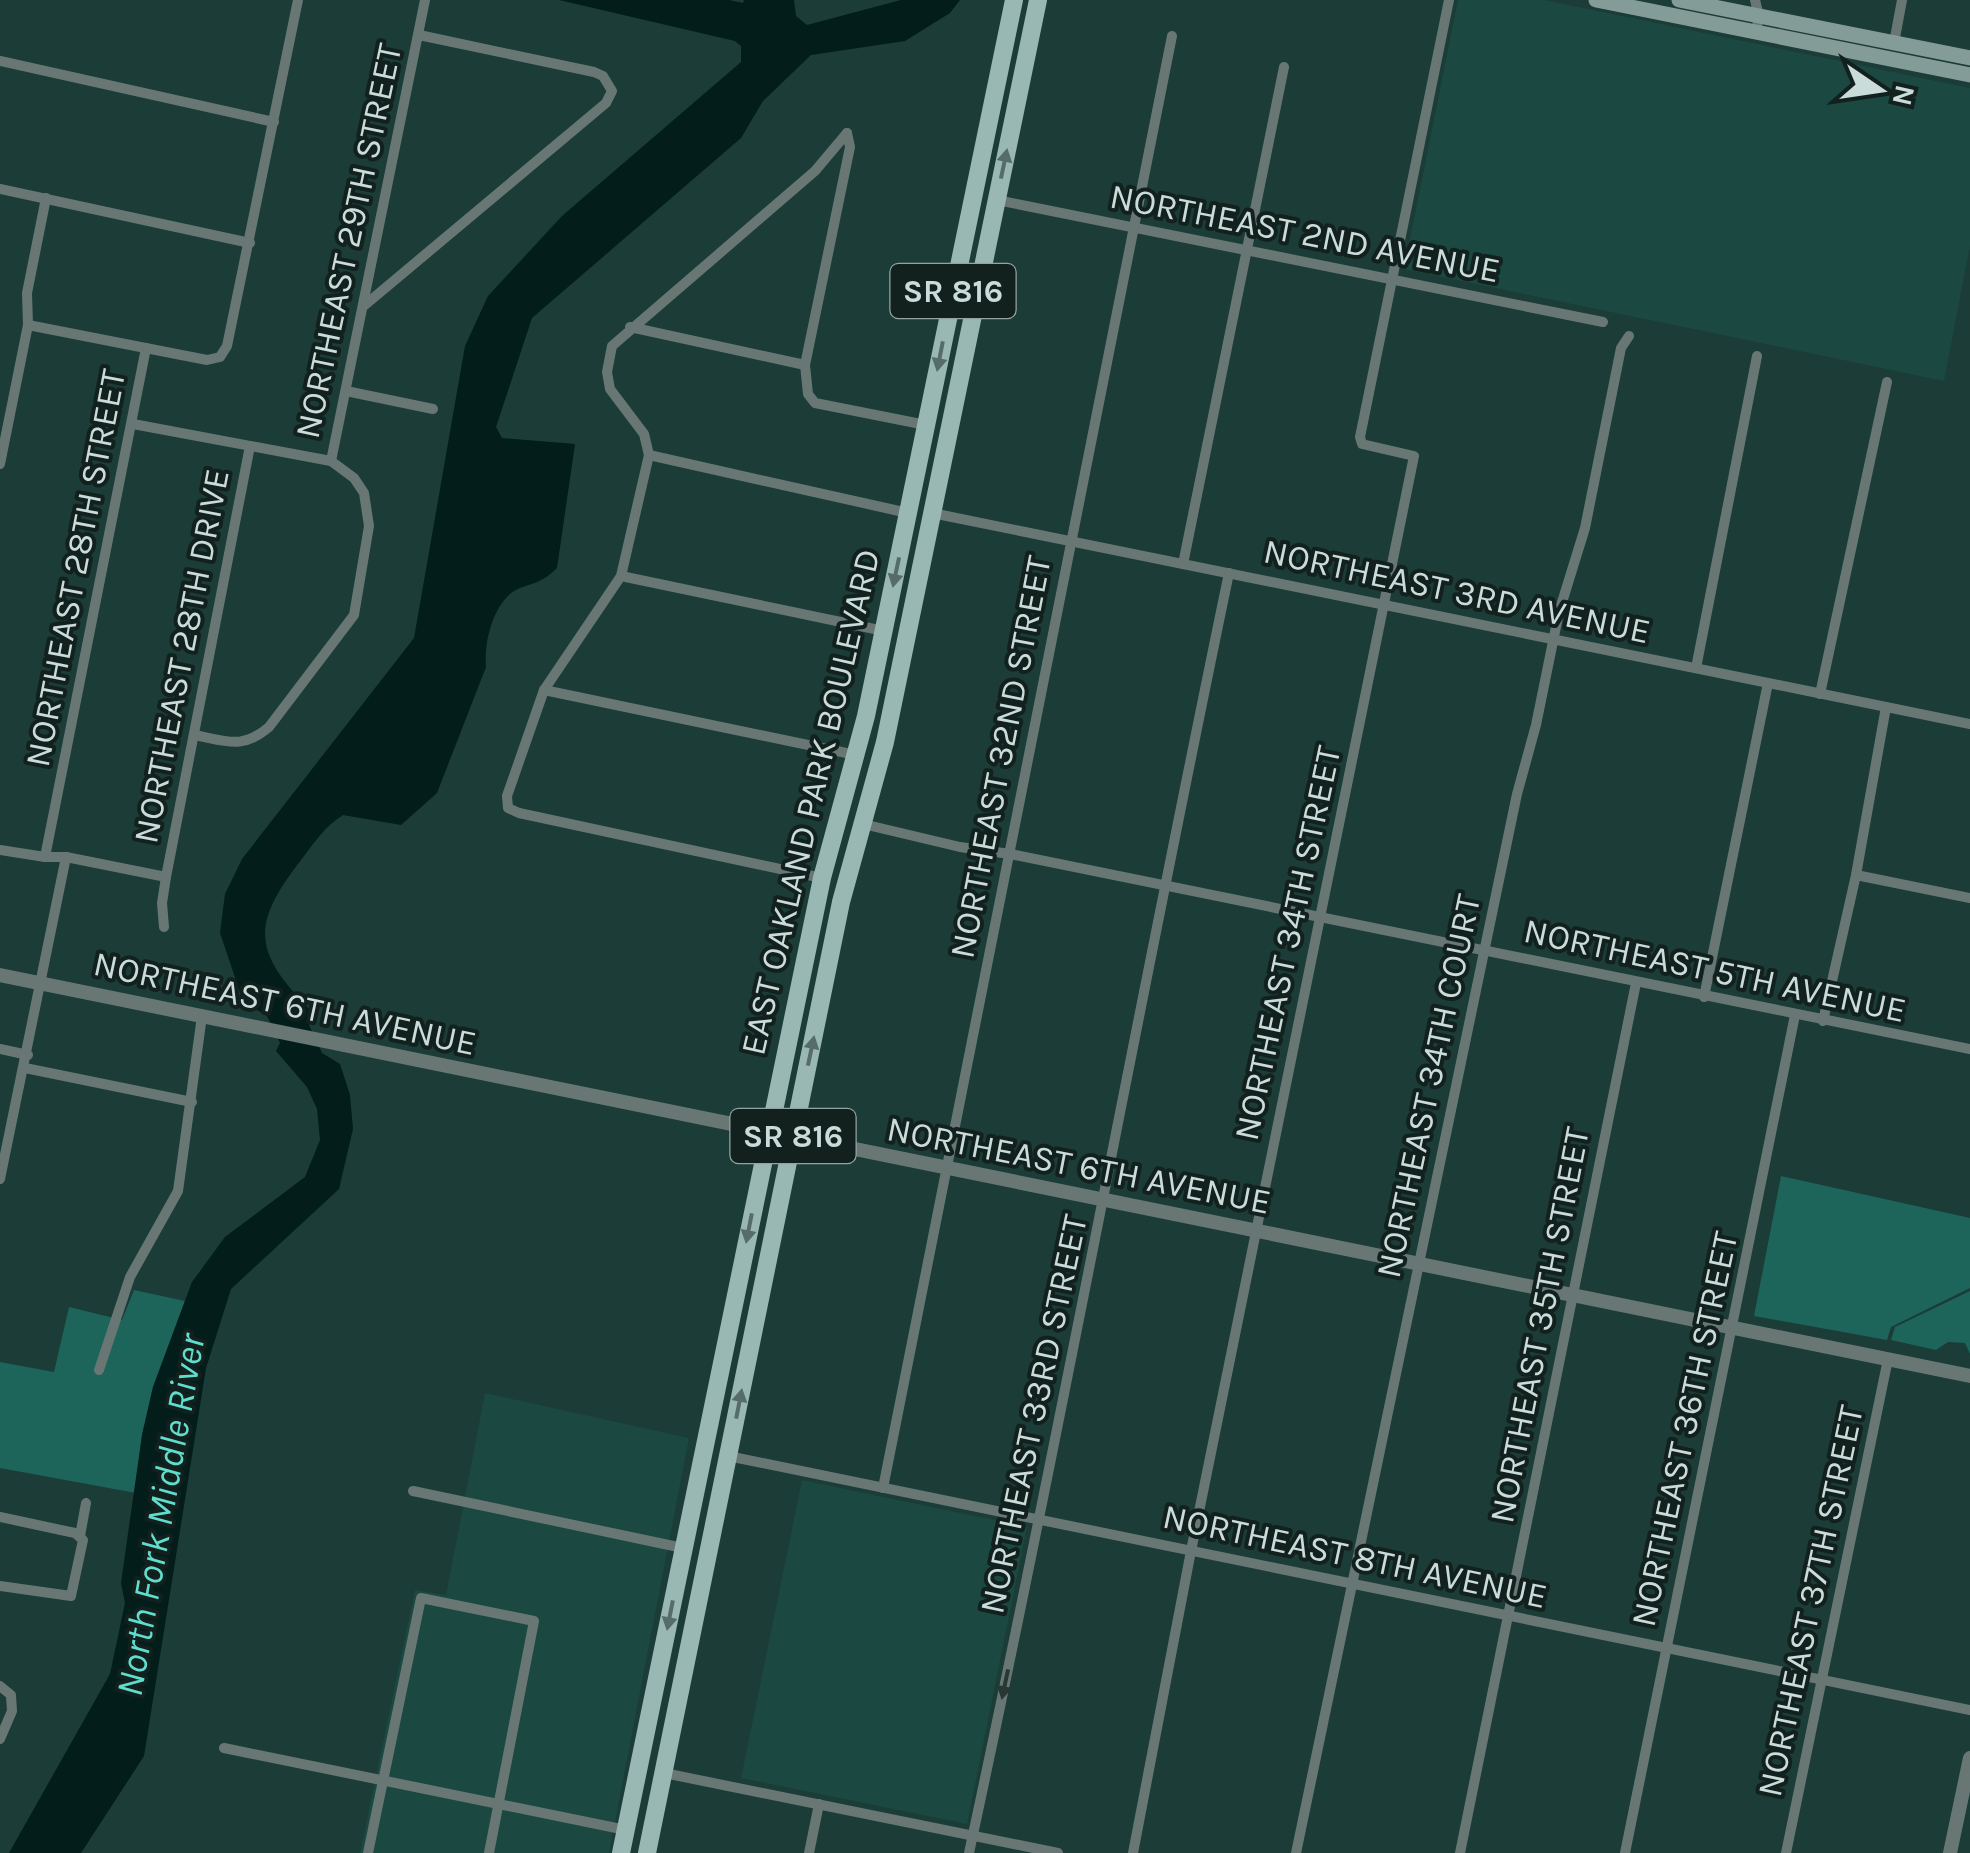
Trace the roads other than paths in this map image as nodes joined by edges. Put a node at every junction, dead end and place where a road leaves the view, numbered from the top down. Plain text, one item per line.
1 (298, 0) edge
2 (426, 0) edge
3 (1014, 0) edge
4 (1038, 0) edge
5 (1449, 0) edge
6 (1596, 0) edge
7 (1679, 0) edge
8 (1902, 0) edge
9 (1750, 15) edge
10 (419, 35) junction
11 (1172, 36) dead end
12 (1894, 42) junction
13 (1970, 58) edge
14 (0, 61) edge
15 (1284, 67) dead end
16 (1970, 75) edge
17 (274, 122) junction
18 (981, 157) junction
19 (0, 189) edge
20 (46, 198) junction
21 (997, 200) junction
22 (1133, 227) junction
23 (250, 243) junction
24 (1249, 251) junction
25 (958, 265) junction
26 (1392, 278) junction
27 (978, 294) junction
28 (365, 306) junction
29 (1603, 322) dead end
30 (28, 324) junction
31 (630, 327) junction
32 (1629, 336) dead end
33 (146, 348) junction
34 (1757, 356) dead end
35 (805, 365) junction
36 (1888, 382) dead end
37 (346, 391) junction
38 (433, 409) dead end
39 (133, 424) junction
40 (926, 425) junction
41 (250, 446) junction
42 (649, 454) junction
43 (331, 461) junction
44 (0, 464) edge
45 (916, 476) junction
46 (908, 513) junction
47 (932, 513) junction
48 (1069, 540) junction
49 (1183, 564) junction
50 (1229, 573) junction
51 (621, 576) junction
52 (1385, 605) junction
53 (884, 631) junction
54 (1553, 639) junction
55 (901, 663) junction
56 (1696, 668) junction
57 (1768, 683) junction
58 (544, 690) junction
59 (1820, 694) junction
60 (1886, 707) junction
61 (1970, 724) edge
62 (194, 735) junction
63 (857, 755) junction
64 (851, 777) junction
65 (862, 824) junction
66 (0, 850) edge
67 (1010, 854) junction
68 (66, 856) junction
69 (45, 857) junction
70 (1856, 875) junction
71 (166, 877) junction
72 (822, 878) junction
73 (1164, 886) junction
74 (1970, 898) edge
75 (1320, 918) junction
76 (164, 926) dead end
77 (1484, 951) junction
78 (0, 975) edge
79 (41, 983) junction
80 (1636, 984) junction
81 (1704, 997) junction
82 (1795, 1015) junction
83 (202, 1016) junction
84 (1824, 1022) junction
85 (0, 1049) edge
86 (1970, 1050) edge
87 (28, 1055) junction
88 (25, 1068) junction
89 (192, 1102) junction
90 (768, 1133) junction
91 (793, 1138) junction
92 (946, 1169) junction
93 (0, 1178) edge
94 (1105, 1201) junction
95 (1256, 1232) junction
96 (1418, 1264) junction
97 (1573, 1296) junction
98 (1733, 1328) junction
99 (1888, 1360) junction
100 (100, 1370) dead end
101 (1970, 1376) edge
102 (728, 1456) junction
103 (696, 1487) junction
104 (883, 1488) junction
105 (412, 1491) dead end
106 (86, 1503) dead end
107 (716, 1513) junction
108 (0, 1517) edge
109 (1039, 1520) junction
110 (80, 1536) junction
111 (683, 1548) junction
112 (1191, 1551) junction
113 (705, 1568) junction
114 (1354, 1584) junction
115 (0, 1586) edge
116 (1508, 1616) junction
117 (1667, 1648) junction
118 (663, 1650) junction
119 (1822, 1680) junction
120 (0, 1686) edge
121 (1970, 1710) edge
122 (0, 1739) edge
123 (224, 1748) dead end
124 (1970, 1758) edge
125 (664, 1773) junction
126 (384, 1780) junction
127 (500, 1804) junction
128 (820, 1804) junction
129 (626, 1830) junction
130 (972, 1835) junction
131 (368, 1853) edge
132 (489, 1853) edge
133 (621, 1853) edge
134 (636, 1853) edge
135 (647, 1853) edge
136 (809, 1853) edge
137 (969, 1853) edge
138 (1058, 1853) edge
139 (1133, 1853) edge
140 (1296, 1853) edge
141 (1460, 1853) edge
142 (1624, 1853) edge
143 (1786, 1853) edge
144 (1950, 1853) edge

1 - 17 street
2 - 10 street, NORTHEAST 29TH STREET
3 - 18 main road, EAST OAKLAND PARK BOULEVARD / SR 816
21 -> 4 main road, EAST OAKLAND PARK BOULEVARD / SR 816
5 - 26 street
6 - 9 main road
7 - 9 main road
8 - 12 street
9 - 12 main road
9 - 16 main road
10 - 28 street, NORTHEAST 29TH STREET
10 - 28 street
11 - 22 street, NORTHEAST 32ND STREET
12 - 13 main road
14 - 17 street
15 - 24 street
17 - 23 street
18 - 21 main road
18 - 25 main road, EAST OAKLAND PARK BOULEVARD / SR 816
19 - 20 street
20 - 23 street
20 - 30 street
21 - 22 street, NORTHEAST 2ND AVENUE
21 - 27 main road, EAST OAKLAND PARK BOULEVARD / SR 816
22 - 24 street, NORTHEAST 2ND AVENUE
22 - 48 street, NORTHEAST 32ND STREET
23 - 33 street
24 - 26 street, NORTHEAST 2ND AVENUE
24 - 49 street
25 - 27 main road
25 -> 40 main road, EAST OAKLAND PARK BOULEVARD / SR 816
26 - 29 street, NORTHEAST 2ND AVENUE
26 - 52 street, NORTHEAST 34TH STREET
27 - 47 main road, EAST OAKLAND PARK BOULEVARD / SR 816
28 - 37 street, NORTHEAST 29TH STREET
30 - 33 street
30 - 44 street
31 - 35 street
31 - 35 street
31 - 42 street
32 - 54 street, NORTHEAST 34TH COURT
33 - 39 street, NORTHEAST 28TH STREET
34 - 56 street
35 - 40 street
36 - 59 street
37 - 38 street
37 - 43 street, NORTHEAST 29TH STREET
39 - 41 street
39 - 69 street, NORTHEAST 28TH STREET
40 - 45 main road, EAST OAKLAND PARK BOULEVARD / SR 816
41 - 43 street
41 - 62 street, NORTHEAST 28TH DRIVE
42 - 46 street
42 - 51 street
43 - 62 street, NORTHEAST 29TH STREET
45 - 46 main road, EAST OAKLAND PARK BOULEVARD / SR 816
45 - 47 main road
46 -> 53 main road, EAST OAKLAND PARK BOULEVARD / SR 816
47 - 48 street, NORTHEAST 3RD AVENUE
47 - 55 main road, EAST OAKLAND PARK BOULEVARD / SR 816
48 - 49 street, NORTHEAST 3RD AVENUE
48 - 67 street, NORTHEAST 32ND STREET
49 - 50 street, NORTHEAST 3RD AVENUE
50 - 52 street, NORTHEAST 3RD AVENUE
50 - 73 street, NORTHEAST 33RD STREET
51 - 53 street
51 - 58 street
52 - 54 street, NORTHEAST 3RD AVENUE
52 - 75 street, NORTHEAST 34TH STREET
53 - 55 main road
53 - 63 main road, EAST OAKLAND PARK BOULEVARD / SR 816
54 - 56 street, NORTHEAST 3RD AVENUE
54 - 77 street, NORTHEAST 34TH COURT
55 - 65 main road, EAST OAKLAND PARK BOULEVARD / SR 816
56 - 57 street, NORTHEAST 3RD AVENUE
57 - 59 street, NORTHEAST 3RD AVENUE
57 - 81 street
58 - 63 street
58 - 72 street
59 - 60 street, NORTHEAST 3RD AVENUE
60 - 61 street, NORTHEAST 3RD AVENUE
60 - 70 street
62 - 71 street, NORTHEAST 28TH DRIVE
63 - 64 main road, EAST OAKLAND PARK BOULEVARD / SR 816
64 - 65 main road
64 - 72 main road, EAST OAKLAND PARK BOULEVARD / SR 816
65 - 67 street, NORTHEAST 5TH AVENUE
91 -> 65 main road, EAST OAKLAND PARK BOULEVARD / SR 816
66 - 69 street
67 - 73 street, NORTHEAST 5TH AVENUE
67 - 92 street, NORTHEAST 32ND STREET
68 - 69 street
68 - 71 street
68 - 79 street
70 - 74 street
70 - 84 street
71 - 76 street, NORTHEAST 28TH DRIVE
72 - 90 main road, EAST OAKLAND PARK BOULEVARD / SR 816
73 - 75 street, NORTHEAST 5TH AVENUE
73 - 94 street, NORTHEAST 33RD STREET
75 - 77 street, NORTHEAST 5TH AVENUE
75 - 95 street, NORTHEAST 34TH STREET
77 - 80 street, NORTHEAST 5TH AVENUE
77 - 96 street, NORTHEAST 34TH COURT
78 - 79 street, NORTHEAST 6TH AVENUE
79 - 83 street, NORTHEAST 6TH AVENUE
79 - 87 street
80 - 81 street, NORTHEAST 5TH AVENUE
80 - 97 street, NORTHEAST 35TH STREET
81 - 82 street, NORTHEAST 5TH AVENUE
82 - 84 street, NORTHEAST 5TH AVENUE
82 - 98 street, NORTHEAST 36TH STREET
83 - 89 street
83 - 90 street, NORTHEAST 6TH AVENUE
84 - 86 street, NORTHEAST 5TH AVENUE
85 - 87 street
87 - 88 street
88 - 89 street
88 - 93 street
89 - 100 street
90 - 91 street, NORTHEAST 6TH AVENUE
90 -> 103 main road, EAST OAKLAND PARK BOULEVARD / SR 816
91 - 92 street, NORTHEAST 6TH AVENUE
102 -> 91 main road, EAST OAKLAND PARK BOULEVARD / SR 816
92 - 94 street, NORTHEAST 6TH AVENUE
92 - 104 street, NORTHEAST 32ND STREET
94 - 95 street, NORTHEAST 6TH AVENUE
94 - 109 street, NORTHEAST 33RD STREET
95 - 96 street, NORTHEAST 6TH AVENUE
95 - 112 street, NORTHEAST 34TH STREET
96 - 97 street, NORTHEAST 6TH AVENUE
96 - 114 street, NORTHEAST 34TH COURT
97 - 98 street, NORTHEAST 6TH AVENUE
97 - 116 street, NORTHEAST 35TH STREET
98 - 99 street, NORTHEAST 6TH AVENUE
98 - 117 street, NORTHEAST 36TH STREET
99 - 101 street, NORTHEAST 6TH AVENUE
99 - 119 street, NORTHEAST 37TH STREET
102 - 104 street, NORTHEAST 8TH AVENUE
102 - 107 main road, EAST OAKLAND PARK BOULEVARD / SR 816
103 - 107 main road
103 - 111 main road, EAST OAKLAND PARK BOULEVARD / SR 816
104 - 109 street, NORTHEAST 8TH AVENUE
105 - 111 street
106 - 110 street
107 - 113 main road, EAST OAKLAND PARK BOULEVARD / SR 816
108 - 110 street
109 - 112 street, NORTHEAST 8TH AVENUE
109 -> 130 street, NORTHEAST 33RD STREET
110 - 115 street
111 - 113 main road
111 -> 118 main road, EAST OAKLAND PARK BOULEVARD / SR 816
112 - 114 street, NORTHEAST 8TH AVENUE
112 - 139 street, NORTHEAST 34TH STREET
113 - 125 main road, EAST OAKLAND PARK BOULEVARD / SR 816
114 - 116 street, NORTHEAST 8TH AVENUE
114 - 140 street, NORTHEAST 34TH COURT
116 - 117 street, NORTHEAST 8TH AVENUE
116 - 141 street, NORTHEAST 35TH STREET
117 - 119 street, NORTHEAST 8TH AVENUE
117 - 142 street, NORTHEAST 36TH STREET
118 - 125 main road
118 - 129 main road, EAST OAKLAND PARK BOULEVARD / SR 816
119 - 121 street, NORTHEAST 8TH AVENUE
119 - 143 street, NORTHEAST 37TH STREET
120 - 122 street
123 - 126 street
124 - 144 street
125 - 128 street
125 - 135 main road, EAST OAKLAND PARK BOULEVARD / SR 816
126 - 127 street
126 - 127 street
126 - 131 street
127 - 129 street
127 - 132 street
128 - 130 street
128 - 136 street
129 - 133 main road, EAST OAKLAND PARK BOULEVARD / SR 816
129 - 134 main road
130 - 137 street, NORTHEAST 33RD STREET
130 - 138 street

